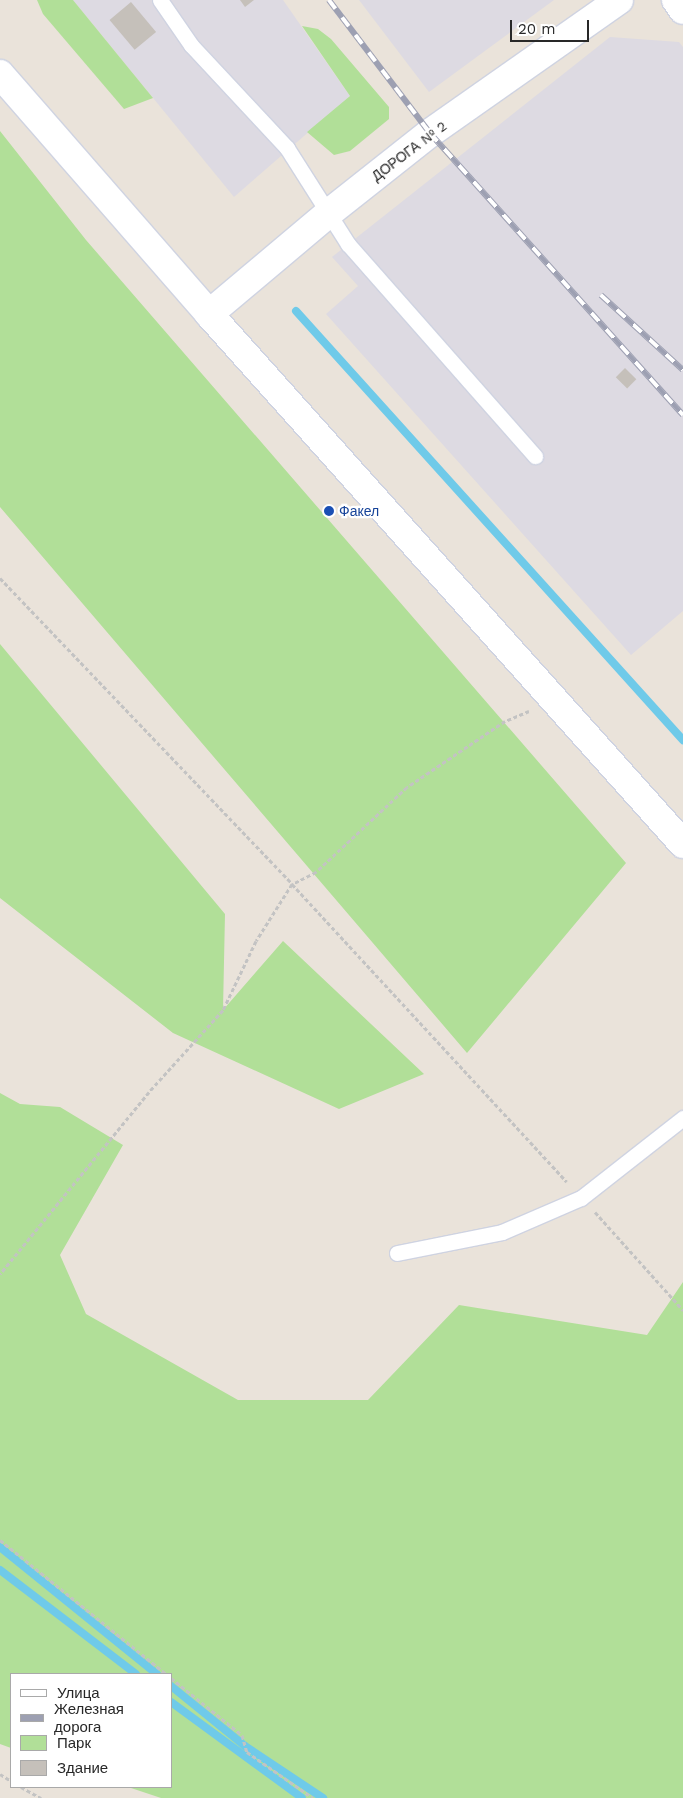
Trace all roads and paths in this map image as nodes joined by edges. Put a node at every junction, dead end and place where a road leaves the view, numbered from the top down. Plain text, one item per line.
1 (160, 0) edge
2 (619, 0) edge
3 (676, 0) edge
4 (683, 10) edge
5 (0, 74) edge
6 (330, 212) junction
7 (209, 314) junction
8 (535, 456) dead end
9 (0, 578) edge
10 (554, 700) junction
11 (683, 844) edge
12 (292, 884) junction
13 (683, 1118) edge
14 (581, 1198) junction
15 (397, 1253) dead end
16 (0, 1274) edge
17 (683, 1310) edge
18 (0, 1540) edge
19 (165, 1673) edge
20 (172, 1679) edge
21 (24, 1788) edge
22 (41, 1798) edge
23 (313, 1798) edge

1 - 6 lane
2 - 6 main road, ДОРОГА № 2
3 - 4 main road
5 - 7 main road
6 - 7 main road, ДОРОГА № 2
6 - 8 lane
7 - 10 main road
9 - 12 path
10 - 11 main road
10 - 12 path
12 - 14 path
12 - 16 path
13 - 14 lane
14 - 15 lane
14 - 17 path
18 - 19 path
20 - 23 path
21 - 22 path

